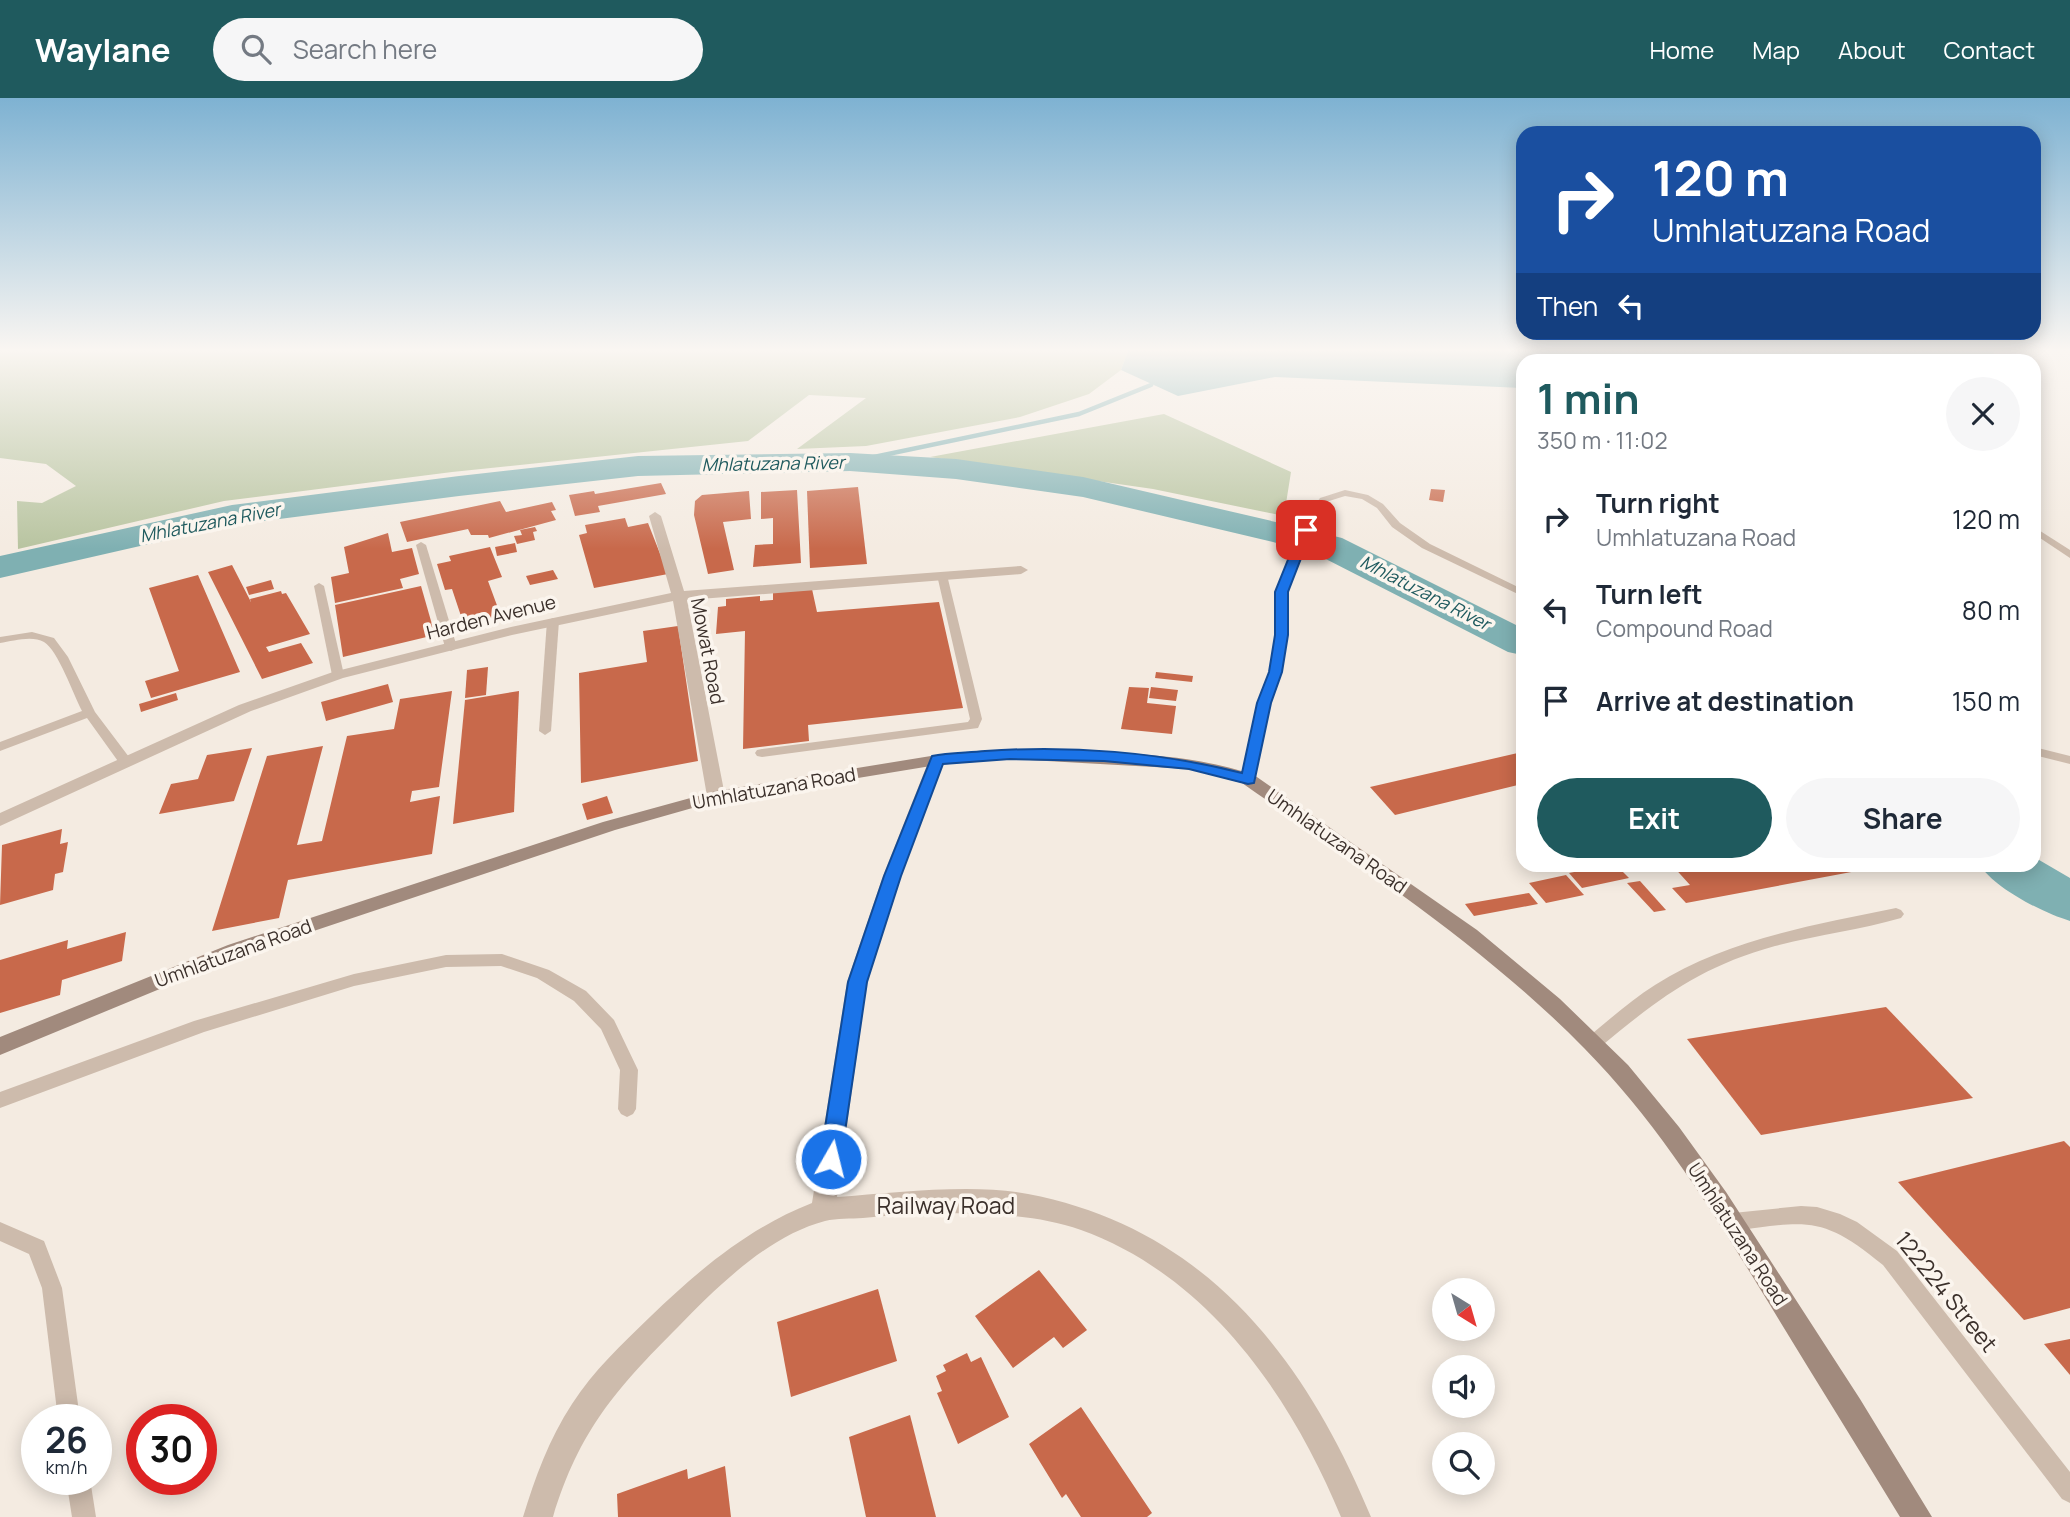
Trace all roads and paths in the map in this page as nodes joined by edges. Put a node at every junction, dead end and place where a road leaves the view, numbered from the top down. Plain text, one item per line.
1 (656, 516) dead end
2 (2041, 535) edge
3 (421, 545) dead end
4 (2070, 555) edge
5 (1021, 570) dead end
6 (942, 575) junction
7 (319, 586) dead end
8 (1516, 590) edge
9 (679, 596) junction
10 (553, 621) junction
11 (0, 640) edge
12 (451, 647) junction
13 (338, 675) junction
14 (89, 713) junction
15 (545, 731) dead end
16 (0, 747) edge
17 (762, 753) dead end
18 (2041, 753) edge
19 (937, 760) junction
20 (2070, 760) edge
21 (125, 761) junction
22 (1248, 779) junction
23 (716, 796) junction
24 (0, 820) edge
25 (1896, 914) dead end
26 (1593, 1043) junction
27 (0, 1046) edge
28 (0, 1100) edge
29 (627, 1110) dead end
30 (823, 1210) junction
31 (1733, 1222) junction
32 (0, 1231) edge
33 (67, 1404) edge
34 (2070, 1491) edge
35 (80, 1495) edge
36 (83, 1517) edge
37 (538, 1517) edge
38 (1356, 1517) edge
39 (1917, 1517) edge

1 - 9 street, Mowat Road
2 - 4 lane
3 - 12 lane
5 - 6 street, Harden Avenue
6 - 9 street, Harden Avenue
6 - 17 lane
7 - 13 lane
8 - 22 lane
9 - 10 street, Harden Avenue
9 - 23 street, Mowat Road
10 - 12 street, Harden Avenue
10 - 15 lane
11 - 14 lane
12 - 13 street, Harden Avenue
13 - 21 street, Harden Avenue
14 - 16 lane
14 - 21 lane
18 - 20 lane
19 - 22 street, Umhlatuzana Road
19 - 23 street, Umhlatuzana Road
19 - 30 street
21 - 24 street, Harden Avenue
22 - 26 street, Umhlatuzana Road
23 - 27 street, Umhlatuzana Road
25 - 26 lane
26 - 31 street, Umhlatuzana Road
28 - 29 lane
30 - 37 street, Railway Road
30 - 38 street, Railway Road
31 - 34 lane, 122224 Street
31 - 39 street, Umhlatuzana Road
32 - 33 lane
35 - 36 lane

